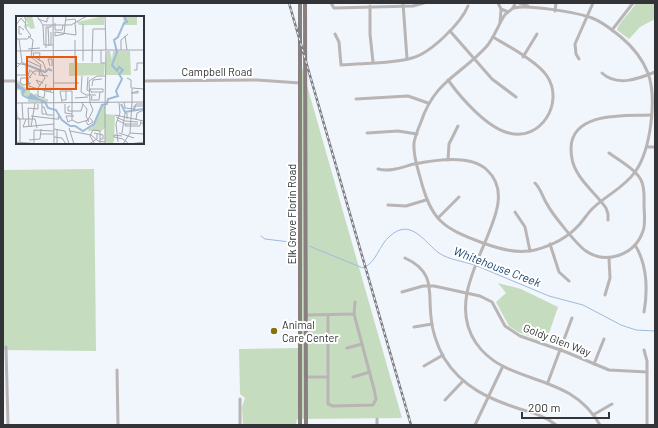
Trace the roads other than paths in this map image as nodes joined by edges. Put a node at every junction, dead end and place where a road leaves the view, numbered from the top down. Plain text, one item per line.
1 (300, 3) edge
2 (305, 3) edge
3 (331, 3) edge
4 (424, 3) edge
5 (494, 3) edge
6 (516, 3) edge
7 (519, 3) edge
8 (556, 3) edge
9 (593, 3) edge
10 (633, 3) edge
11 (403, 4) edge
12 (370, 6) junction
13 (468, 6) dead end
14 (499, 6) edge
15 (529, 7) junction
16 (514, 8) junction
17 (555, 11) junction
18 (508, 12) junction
19 (588, 17) junction
20 (500, 24) junction
21 (612, 30) junction
22 (450, 31) junction
23 (335, 34) dead end
24 (537, 34) dead end
25 (493, 37) junction
26 (523, 57) junction
27 (474, 58) junction
28 (408, 59) junction
29 (579, 59) dead end
30 (373, 62) junction
31 (655, 72) edge
32 (602, 73) dead end
33 (648, 74) junction
34 (448, 80) junction
35 (16, 81) edge
36 (144, 81) edge
37 (3, 82) edge
38 (300, 82) junction
39 (305, 96) junction
40 (516, 97) dead end
41 (356, 99) dead end
42 (428, 103) junction
43 (651, 115) junction
44 (458, 126) dead end
45 (367, 133) dead end
46 (417, 134) junction
47 (647, 147) junction
48 (655, 147) edge
49 (609, 153) dead end
50 (448, 160) junction
51 (416, 164) junction
52 (378, 169) dead end
53 (635, 172) junction
54 (535, 183) dead end
55 (459, 197) dead end
56 (426, 200) junction
57 (601, 202) junction
58 (388, 205) dead end
59 (515, 212) dead end
60 (438, 218) junction
61 (608, 220) dead end
62 (570, 233) junction
63 (484, 243) junction
64 (550, 244) junction
65 (635, 245) junction
66 (530, 251) junction
67 (405, 258) dead end
68 (610, 258) junction
69 (569, 281) dead end
70 (430, 286) junction
71 (402, 292) dead end
72 (466, 293) junction
73 (605, 295) dead end
74 (355, 302) dead end
75 (644, 312) dead end
76 (354, 314) junction
77 (306, 315) junction
78 (328, 315) junction
79 (301, 316) junction
80 (572, 318) dead end
81 (432, 324) junction
82 (414, 327) dead end
83 (306, 328) junction
84 (604, 339) dead end
85 (362, 344) junction
86 (6, 347) dead end
87 (348, 348) dead end
88 (561, 350) junction
89 (644, 350) dead end
90 (443, 355) junction
91 (594, 364) junction
92 (424, 366) dead end
93 (503, 366) junction
94 (117, 370) dead end
95 (370, 372) junction
96 (647, 372) junction
97 (306, 377) junction
98 (328, 377) junction
99 (353, 377) dead end
100 (463, 381) junction
101 (548, 382) junction
102 (488, 398) junction
103 (240, 399) dead end
104 (445, 400) dead end
105 (612, 404) dead end
106 (593, 414) junction
107 (377, 419) dead end
108 (8, 425) edge
109 (118, 425) edge
110 (240, 425) edge
111 (300, 425) edge
112 (306, 425) edge
113 (377, 425) edge
114 (475, 425) edge
115 (556, 425) edge
116 (600, 425) edge
117 (647, 425) edge

1 - 38 main road, Elk Grove Florin Road
2 - 39 main road, Elk Grove Florin Road
3 - 12 street
4 - 11 street
5 - 14 street
6 - 16 street
7 - 15 street
8 - 17 street
9 - 19 street
10 - 21 street
11 - 12 street
11 - 28 street
12 - 30 street
13 - 22 street
14 - 18 street
14 - 20 street
15 - 16 street
15 - 17 street
16 - 18 street
17 - 19 street
18 - 20 street
19 - 21 street
19 - 29 street
20 - 25 street
21 - 33 street
22 - 27 street
22 - 28 street
23 - 30 street
24 - 26 street
25 - 26 street
25 - 27 street
26 - 34 street
27 - 34 street
27 - 40 street
28 - 30 street
31 - 33 street
32 - 33 street
33 - 43 street
34 - 42 street
35 - 37 street
36 - 38 street, Campbell Road
38 - 39 main road
38 - 79 main road, Elk Grove Florin Road
39 - 77 main road, Elk Grove Florin Road
41 - 42 street
42 - 46 street
43 - 47 street
43 - 57 street
44 - 50 street
45 - 46 street
46 - 51 street
47 - 48 street
47 - 53 street
49 - 53 street
50 - 51 street
50 - 63 street
51 - 52 street
51 - 56 street
53 - 57 street
53 - 65 street
54 - 62 street
55 - 60 street
56 - 58 street
56 - 60 street
57 - 61 street
57 - 62 street
59 - 66 street
60 - 63 street
62 - 64 street
62 - 68 street
63 - 66 street
63 - 72 street
64 - 66 street
64 - 69 street
65 - 68 street
65 - 75 street
67 - 70 street
68 - 73 street
70 - 71 street
70 - 72 street, Goldy Glen Way
70 - 81 street
72 - 88 street, Goldy Glen Way
72 - 93 street
74 - 76 street
76 - 78 street
76 - 85 street
77 - 78 street
77 - 83 main road, Elk Grove Florin Road
78 - 98 street
79 - 83 main road
79 - 111 main road, Elk Grove Florin Road
80 - 88 street
81 - 82 street
81 - 90 street
83 - 97 main road, Elk Grove Florin Road
84 - 91 street
85 - 87 street
85 - 95 street
86 - 108 street
88 - 91 street, Goldy Glen Way
88 - 101 street
89 - 96 street
90 - 92 street
90 - 100 street
91 - 96 street, Goldy Glen Way
93 - 101 street
93 - 102 street
94 - 109 street
95 - 98 street
95 - 99 street
96 - 117 street
97 - 98 street
97 - 112 main road, Elk Grove Florin Road
100 - 102 street
100 - 104 street
101 - 106 street
102 - 114 street
102 - 115 street
103 - 110 street
105 - 106 street
106 - 116 street
107 - 113 street

